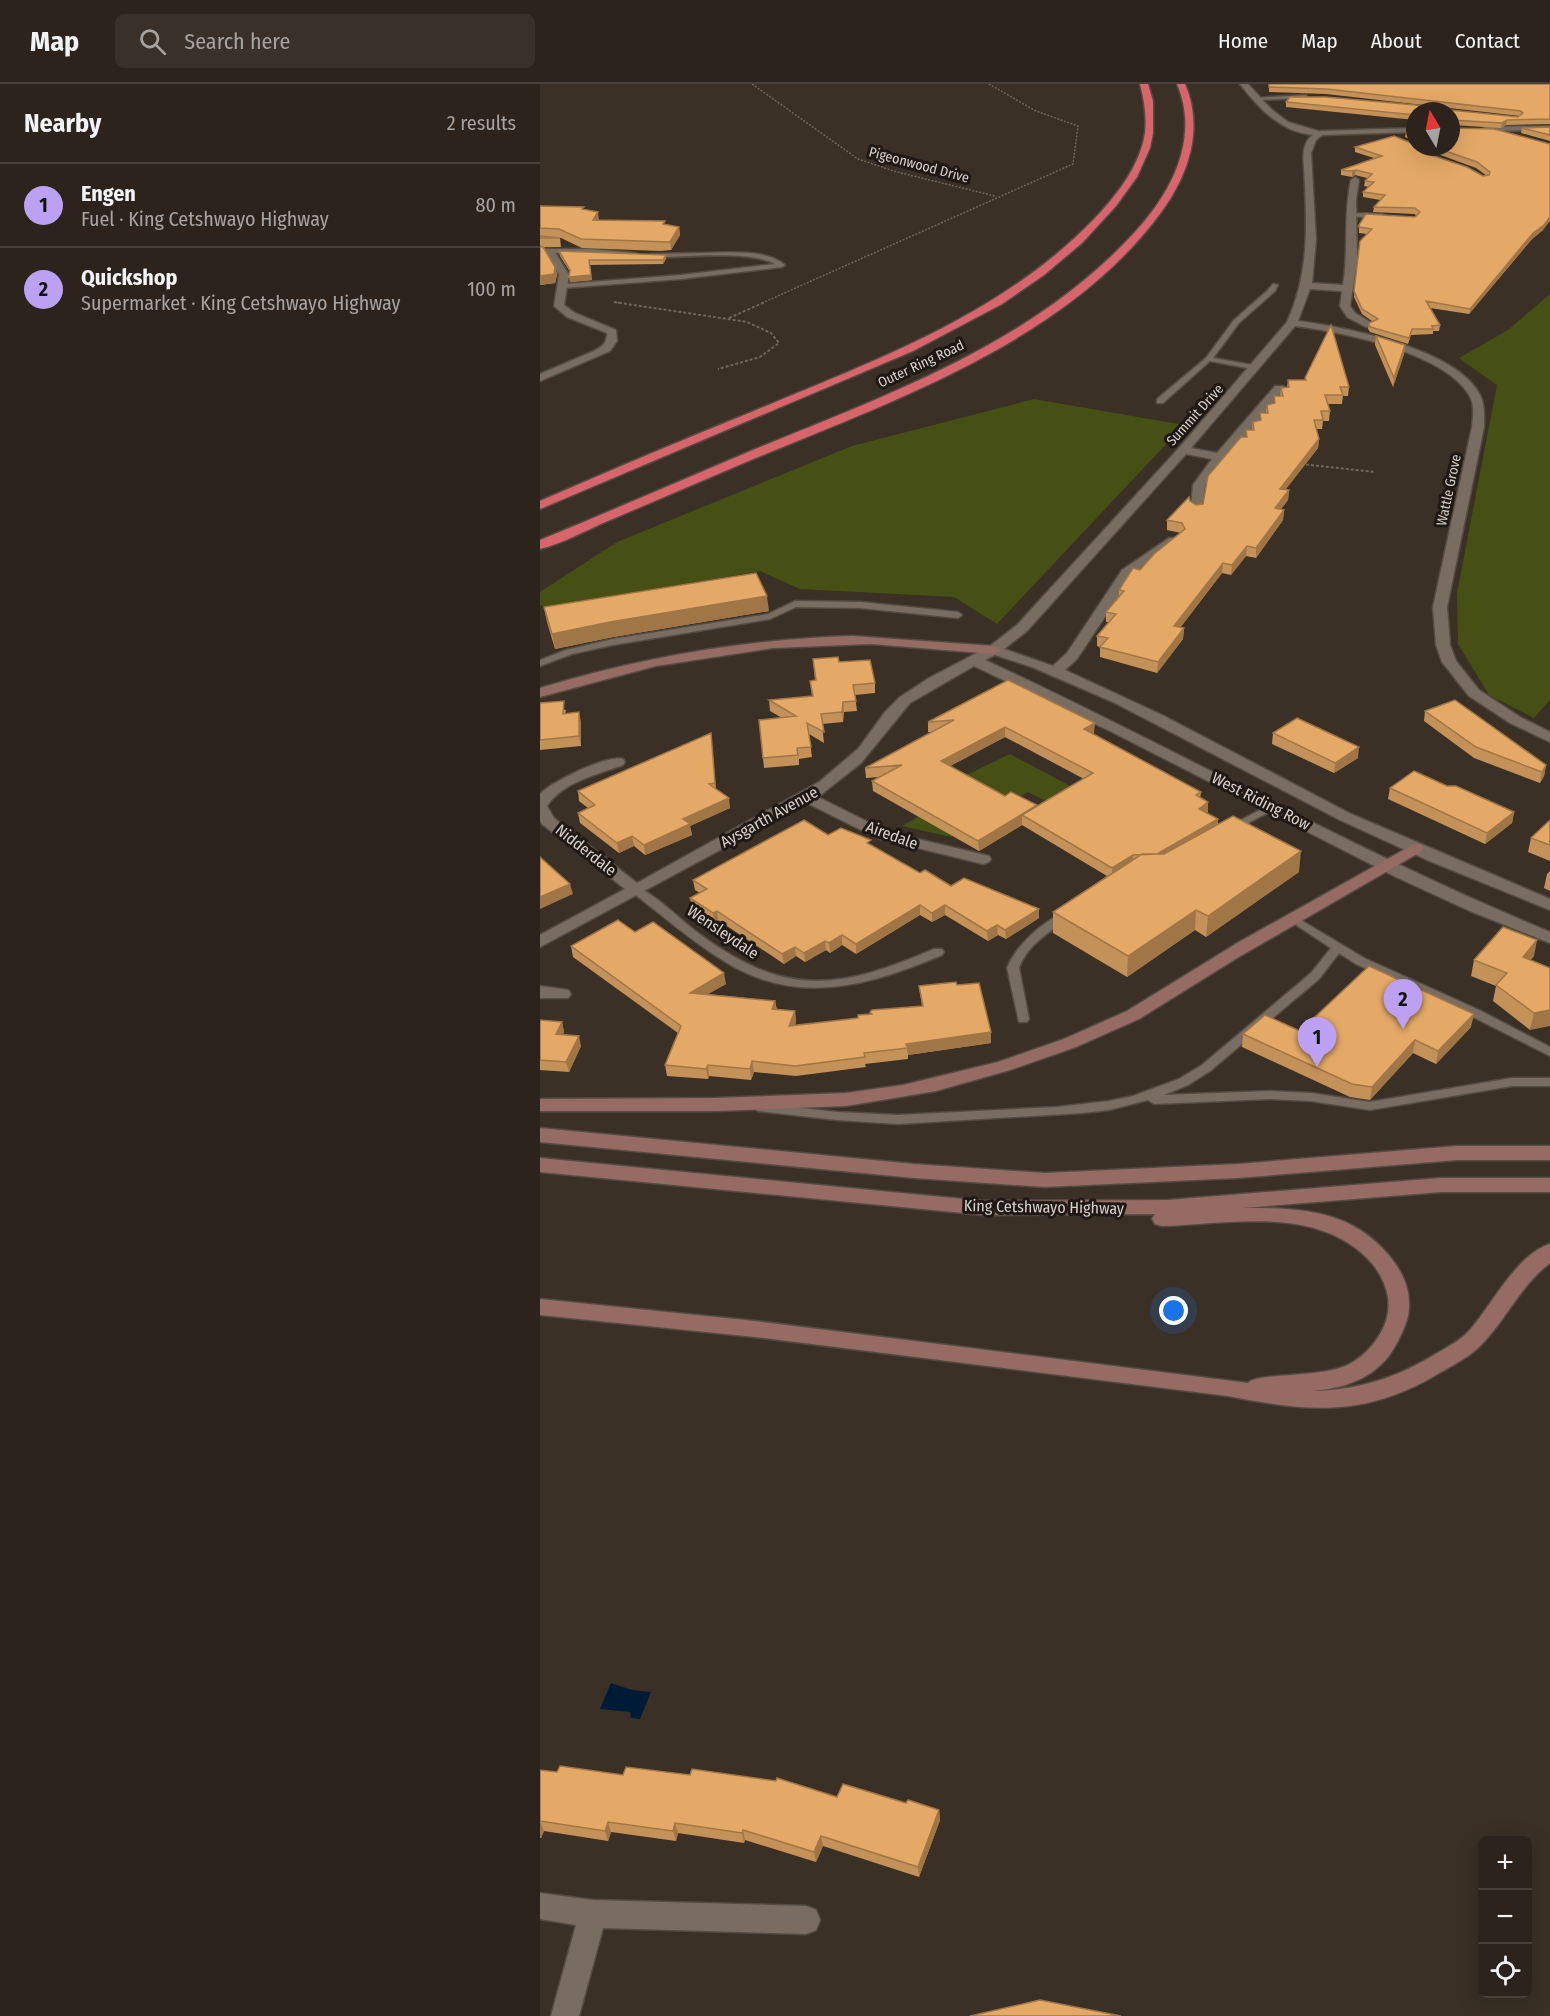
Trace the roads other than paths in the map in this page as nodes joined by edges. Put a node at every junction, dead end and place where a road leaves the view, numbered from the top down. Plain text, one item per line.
1 (1144, 84) edge
2 (1181, 84) edge
3 (1244, 84) edge
4 (1257, 98) junction
5 (1316, 98) edge
6 (1550, 128) edge
7 (1406, 131) edge
8 (1380, 132) junction
9 (1321, 133) junction
10 (1522, 137) edge
11 (1401, 139) edge
12 (1355, 180) edge
13 (1350, 215) junction
14 (1392, 216) edge
15 (567, 243) edge
16 (545, 251) edge
17 (580, 251) junction
18 (1275, 285) dead end
19 (564, 286) junction
20 (1308, 286) junction
21 (1348, 288) junction
22 (1292, 323) junction
23 (1371, 325) edge
24 (1209, 359) junction
25 (1256, 368) junction
26 (540, 378) edge
27 (1279, 388) edge
28 (1160, 401) dead end
29 (1184, 450) junction
30 (1220, 457) junction
31 (540, 504) edge
32 (1197, 509) edge
33 (1177, 537) edge
34 (540, 545) edge
35 (958, 615) dead end
36 (960, 648) junction
37 (994, 650) junction
38 (973, 660) junction
39 (540, 663) edge
40 (1056, 671) junction
41 (540, 693) edge
42 (1550, 738) edge
43 (618, 762) dead end
44 (1294, 792) junction
45 (807, 797) junction
46 (540, 806) edge
47 (1270, 807) junction
48 (1214, 838) edge
49 (1416, 848) junction
50 (983, 859) dead end
51 (1388, 865) junction
52 (636, 890) junction
53 (1550, 905) edge
54 (1074, 910) edge
55 (1294, 920) junction
56 (1550, 938) edge
57 (540, 942) edge
58 (1337, 948) junction
59 (938, 952) dead end
60 (540, 992) edge
61 (562, 994) dead end
62 (1023, 1019) dead end
63 (1550, 1052) edge
64 (1550, 1082) edge
65 (1132, 1102) junction
66 (540, 1105) edge
67 (736, 1105) junction
68 (540, 1135) edge
69 (1550, 1153) edge
70 (540, 1165) edge
71 (1550, 1185) edge
72 (1037, 1209) junction
73 (1550, 1252) edge
74 (540, 1307) edge
75 (1228, 1387) junction
76 (540, 1906) edge
77 (593, 1914) junction
78 (806, 1920) dead end
79 (565, 2016) edge

1 - 31 highway, Outer Ring Road
2 - 34 highway, Outer Ring Road
3 - 4 street
4 - 5 lane
4 - 9 street
6 - 10 lane
7 - 8 lane
8 - 9 lane
8 - 11 lane
9 - 20 street, Summit Drive
12 - 13 street
13 - 14 lane
13 - 21 street
15 - 17 lane
16 - 17 lane
16 - 19 street
17 - 19 lane
18 - 24 lane
19 - 26 street
20 - 21 street
20 - 22 street, Summit Drive
21 - 23 street
22 - 25 street, Summit Drive
22 - 42 street, Wattle Grove
24 - 25 lane
24 - 28 lane
25 - 29 street, Summit Drive
27 - 30 street
29 - 30 street
29 - 37 street, Summit Drive
30 - 32 street
33 - 40 street
35 - 39 lane
36 - 37 main road
36 - 38 main road
36 - 41 main road
37 - 38 street, Summit Drive
37 - 40 street, West Riding Row
38 - 45 street, Aysgarth Avenue
38 - 47 street, West Riding Row
40 - 44 street, West Riding Row
43 - 46 street, Nidderdale
44 - 47 street
44 - 49 street, West Riding Row
45 - 50 street, Airedale
45 - 52 street, Aysgarth Avenue
46 - 52 street, Nidderdale
47 - 48 lane
47 - 51 street, West Riding Row
49 - 51 main road
49 - 53 street, West Riding Row
51 - 55 main road
51 - 56 street, West Riding Row
52 - 57 street, Aysgarth Avenue
52 - 59 lane, Wensleydale
54 - 62 lane
55 - 58 lane
55 - 67 main road
58 - 63 lane
58 - 65 lane
60 - 61 street
64 - 65 lane
65 - 67 lane
66 - 67 main road
68 - 69 main road, King Cetshwayo Highway
70 - 72 main road, King Cetshwayo Highway
71 - 72 main road, King Cetshwayo Highway
72 - 75 main road
73 - 75 main road
74 - 75 main road
76 - 77 street
77 - 78 street
77 - 79 street

